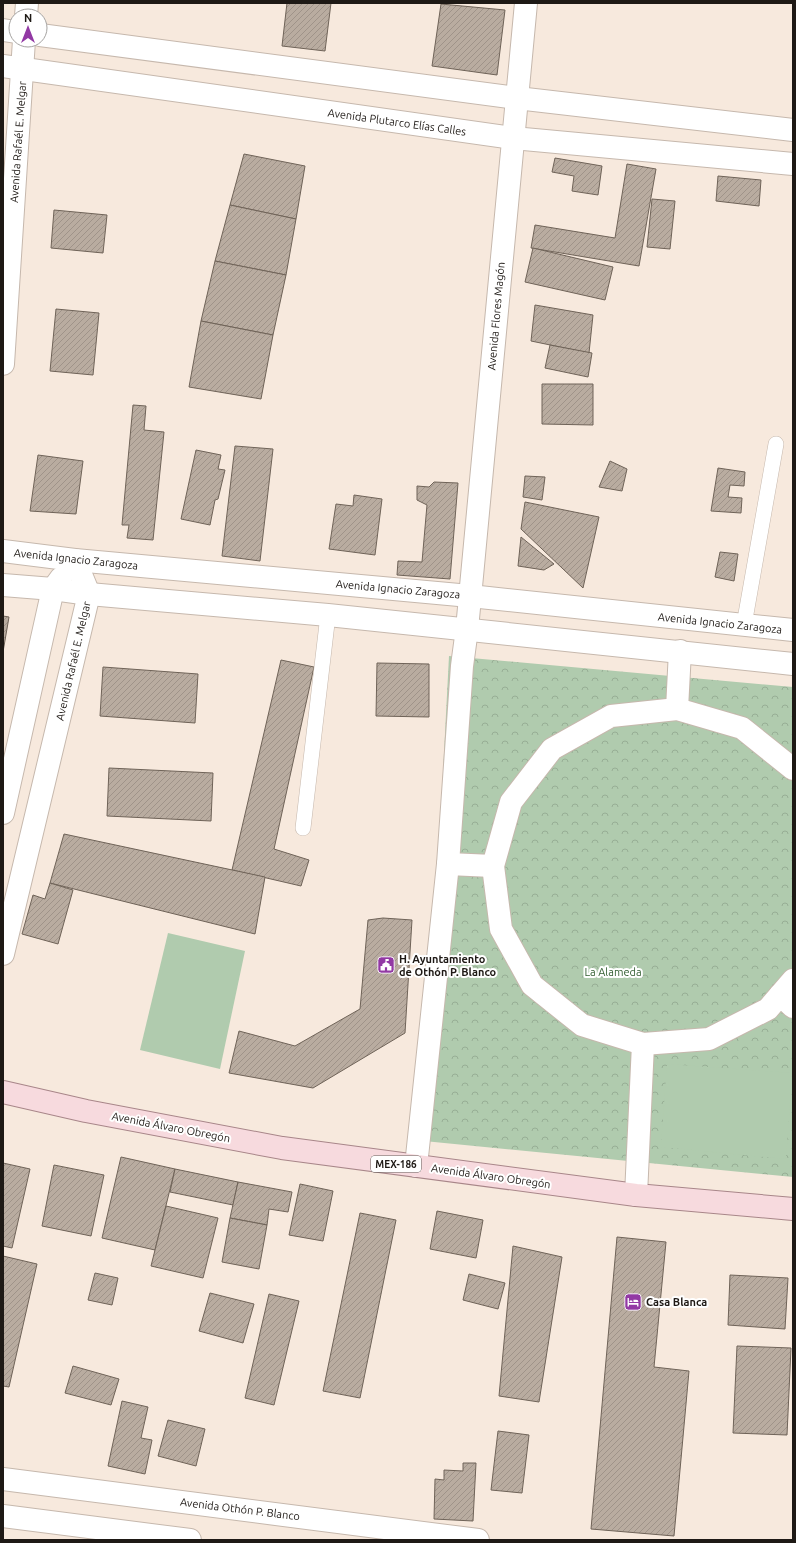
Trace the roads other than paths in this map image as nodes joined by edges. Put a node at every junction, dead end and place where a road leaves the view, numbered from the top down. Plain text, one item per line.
1 (526, 3) edge
2 (48, 36) edge
3 (21, 48) edge
4 (13, 67) edge
5 (517, 98) junction
6 (793, 130) edge
7 (513, 138) junction
8 (793, 164) edge
9 (3, 364) edge
10 (776, 444) dead end
11 (3, 551) edge
12 (75, 560) junction
13 (332, 583) junction
14 (3, 585) edge
15 (53, 589) junction
16 (89, 594) junction
17 (470, 596) junction
18 (328, 615) junction
19 (744, 625) junction
20 (467, 630) junction
21 (793, 630) edge
22 (680, 651) junction
23 (793, 664) edge
24 (677, 709) junction
25 (793, 769) edge
26 (3, 814) edge
27 (303, 828) dead end
28 (448, 864) junction
29 (493, 866) junction
30 (3, 954) edge
31 (789, 994) edge
32 (642, 1044) junction
33 (3, 1092) edge
34 (416, 1166) junction
35 (636, 1195) junction
36 (793, 1209) edge
37 (3, 1479) edge
38 (3, 1516) edge
39 (190, 1540) edge
40 (478, 1540) edge

1 - 5 street, Avenida Flores Magón
2 - 5 street
3 - 4 street, Avenida Rafaél E. Melgar
4 - 7 street, Avenida Plutarco Elías Calles
4 - 9 street, Avenida Rafaél E. Melgar
5 - 6 street
5 - 7 street, Avenida Flores Magón
7 - 8 street, Avenida Plutarco Elías Calles
7 - 17 street, Avenida Flores Magón
10 - 19 lane
11 - 12 street, Avenida Ignacio Zaragoza
12 - 13 street, Avenida Ignacio Zaragoza
12 - 15 street
12 - 16 street, Avenida Rafaél E. Melgar
13 - 17 street, Avenida Ignacio Zaragoza
13 - 18 street
14 - 15 street
15 - 16 street
15 - 26 street
16 - 18 street
16 - 30 street, Avenida Rafaél E. Melgar
17 - 19 street, Avenida Ignacio Zaragoza
17 - 20 street, Avenida Flores Magón
18 - 20 street
18 - 27 lane
19 - 21 street, Avenida Ignacio Zaragoza
20 - 22 street
20 - 28 street, Avenida Flores Magón
22 - 23 street
22 - 24 street
24 - 25 street
24 - 29 street
28 - 29 street
28 - 34 street, Avenida Flores Magón
29 - 32 street
31 - 32 street
32 - 35 street
33 - 34 main road, Avenida Álvaro Obregón / MEX-186
34 - 35 main road, Avenida Álvaro Obregón / MEX-186
35 - 36 main road, Avenida Álvaro Obregón / MEX-186
37 - 40 street, Avenida Othón P. Blanco
38 - 39 street

